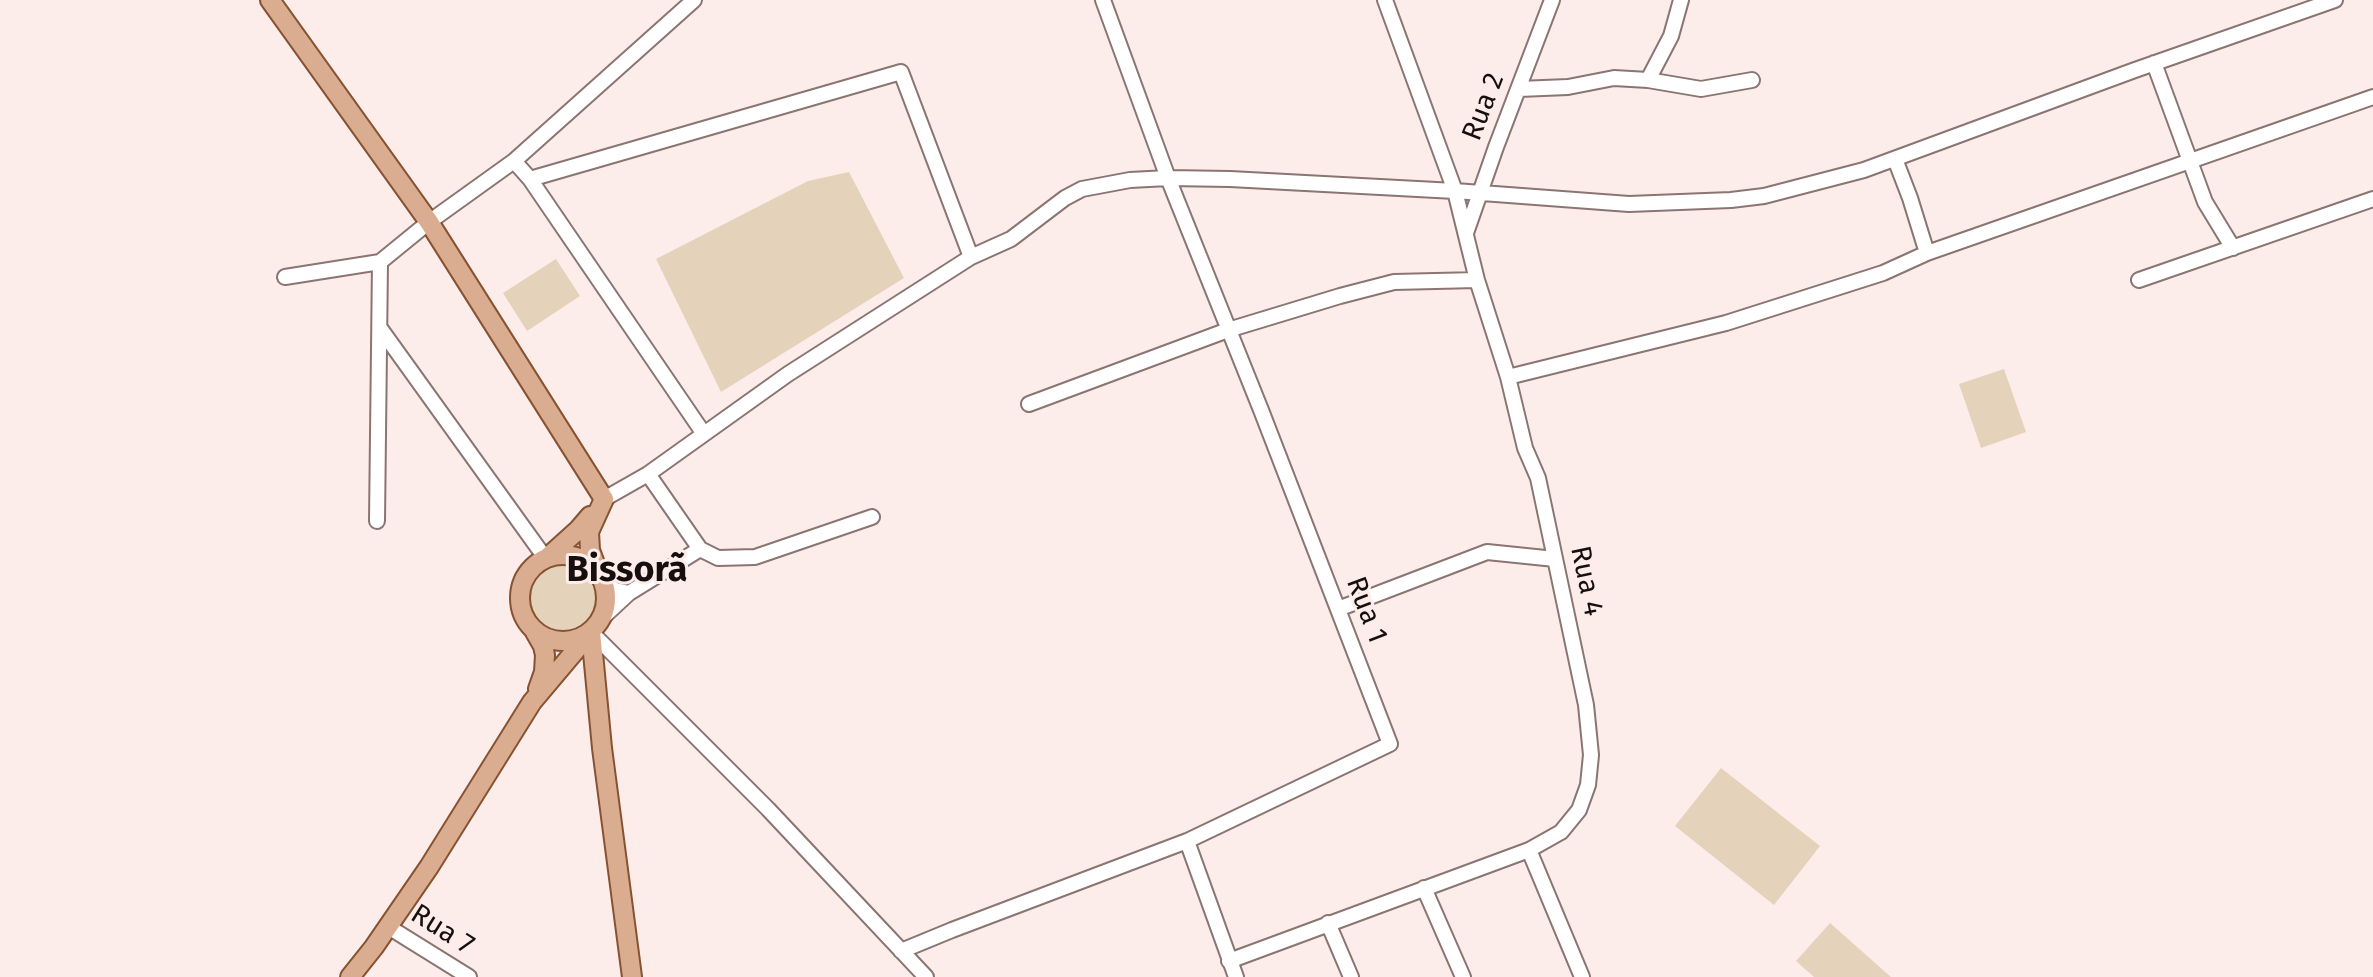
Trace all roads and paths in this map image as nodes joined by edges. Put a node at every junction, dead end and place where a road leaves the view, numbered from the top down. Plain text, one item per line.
1 (270, 0) edge
2 (694, 0) edge
3 (1103, 0) edge
4 (1385, 0) edge
5 (1552, 0) edge
6 (1681, 0) edge
7 (2335, 0) edge
8 (2154, 63) junction
9 (1648, 80) junction
10 (1752, 80) dead end
11 (1519, 89) junction
12 (2373, 97) edge
13 (1895, 159) junction
14 (514, 161) junction
15 (2191, 161) junction
16 (1168, 178) junction
17 (530, 179) junction
18 (1455, 191) junction
19 (1481, 193) junction
20 (2373, 199) edge
21 (429, 222) junction
22 (1465, 233) junction
23 (2233, 248) junction
24 (1927, 253) junction
25 (971, 257) junction
26 (380, 262) junction
27 (285, 277) dead end
28 (1477, 280) junction
29 (2139, 280) dead end
30 (380, 328) junction
31 (1228, 330) junction
32 (1508, 377) junction
33 (1029, 404) dead end
34 (704, 434) junction
35 (648, 474) junction
36 (604, 499) junction
37 (872, 517) dead end
38 (377, 521) dead end
39 (700, 549) junction
40 (547, 558) junction
41 (1555, 559) junction
42 (601, 578) junction
43 (629, 593) junction
44 (1338, 609) junction
45 (596, 625) junction
46 (535, 632) junction
47 (532, 702) junction
48 (1187, 841) junction
49 (1529, 850) junction
50 (1424, 888) junction
51 (1328, 923) junction
52 (387, 926) junction
53 (901, 951) junction
54 (1229, 961) junction
55 (350, 977) edge
56 (469, 977) edge
57 (632, 977) edge
58 (926, 977) edge
59 (1236, 977) edge
60 (1351, 977) edge
61 (1463, 977) edge
62 (1582, 977) edge

1 - 21 main road
2 - 14 street
3 - 16 street, Rua 1
4 - 18 street, Rua 4
5 - 11 street, Rua 2
6 - 9 street
7 - 8 street
8 - 13 street
8 - 15 street
9 - 10 street
9 - 11 street
11 - 19 street, Rua 2
12 - 15 street
13 - 19 street
13 - 24 street
14 - 17 street
14 - 21 street
15 - 23 street
15 - 24 street
16 - 18 street
16 - 25 street
16 - 31 street, Rua 1
17 - 25 street
17 - 34 street
18 - 19 street
18 - 22 street, Rua 4
19 - 22 street, Rua 2
20 - 23 street
21 - 26 street
21 - 36 main road
22 - 28 street, Rua 4
23 - 29 street
24 - 32 street
25 - 34 street
26 - 27 street
26 - 30 street
28 - 31 street
28 - 32 street, Rua 4
30 - 38 street
30 - 40 street
31 - 33 street
31 - 44 street, Rua 1
32 - 41 street, Rua 4
34 - 35 street
35 - 36 street
35 - 39 street
36 - 40 main road
36 - 42 main road
37 - 39 street
39 - 43 street
40 - 42 main road
40 - 46 main road
41 - 44 street
41 - 49 street, Rua 4
42 - 43 street
42 - 45 main road
43 - 45 street
44 - 48 street, Rua 1
45 - 46 main road
45 - 47 main road
45 - 53 street
45 - 57 main road
46 - 47 main road
47 - 52 main road
48 - 53 street, Rua 1
48 - 54 street
49 - 50 street, Rua 4
49 - 62 street
50 - 51 street, Rua 4
50 - 61 street
51 - 54 street, Rua 4
51 - 60 street
52 - 55 main road
52 - 56 street, Rua 7
53 - 58 street
54 - 59 street

